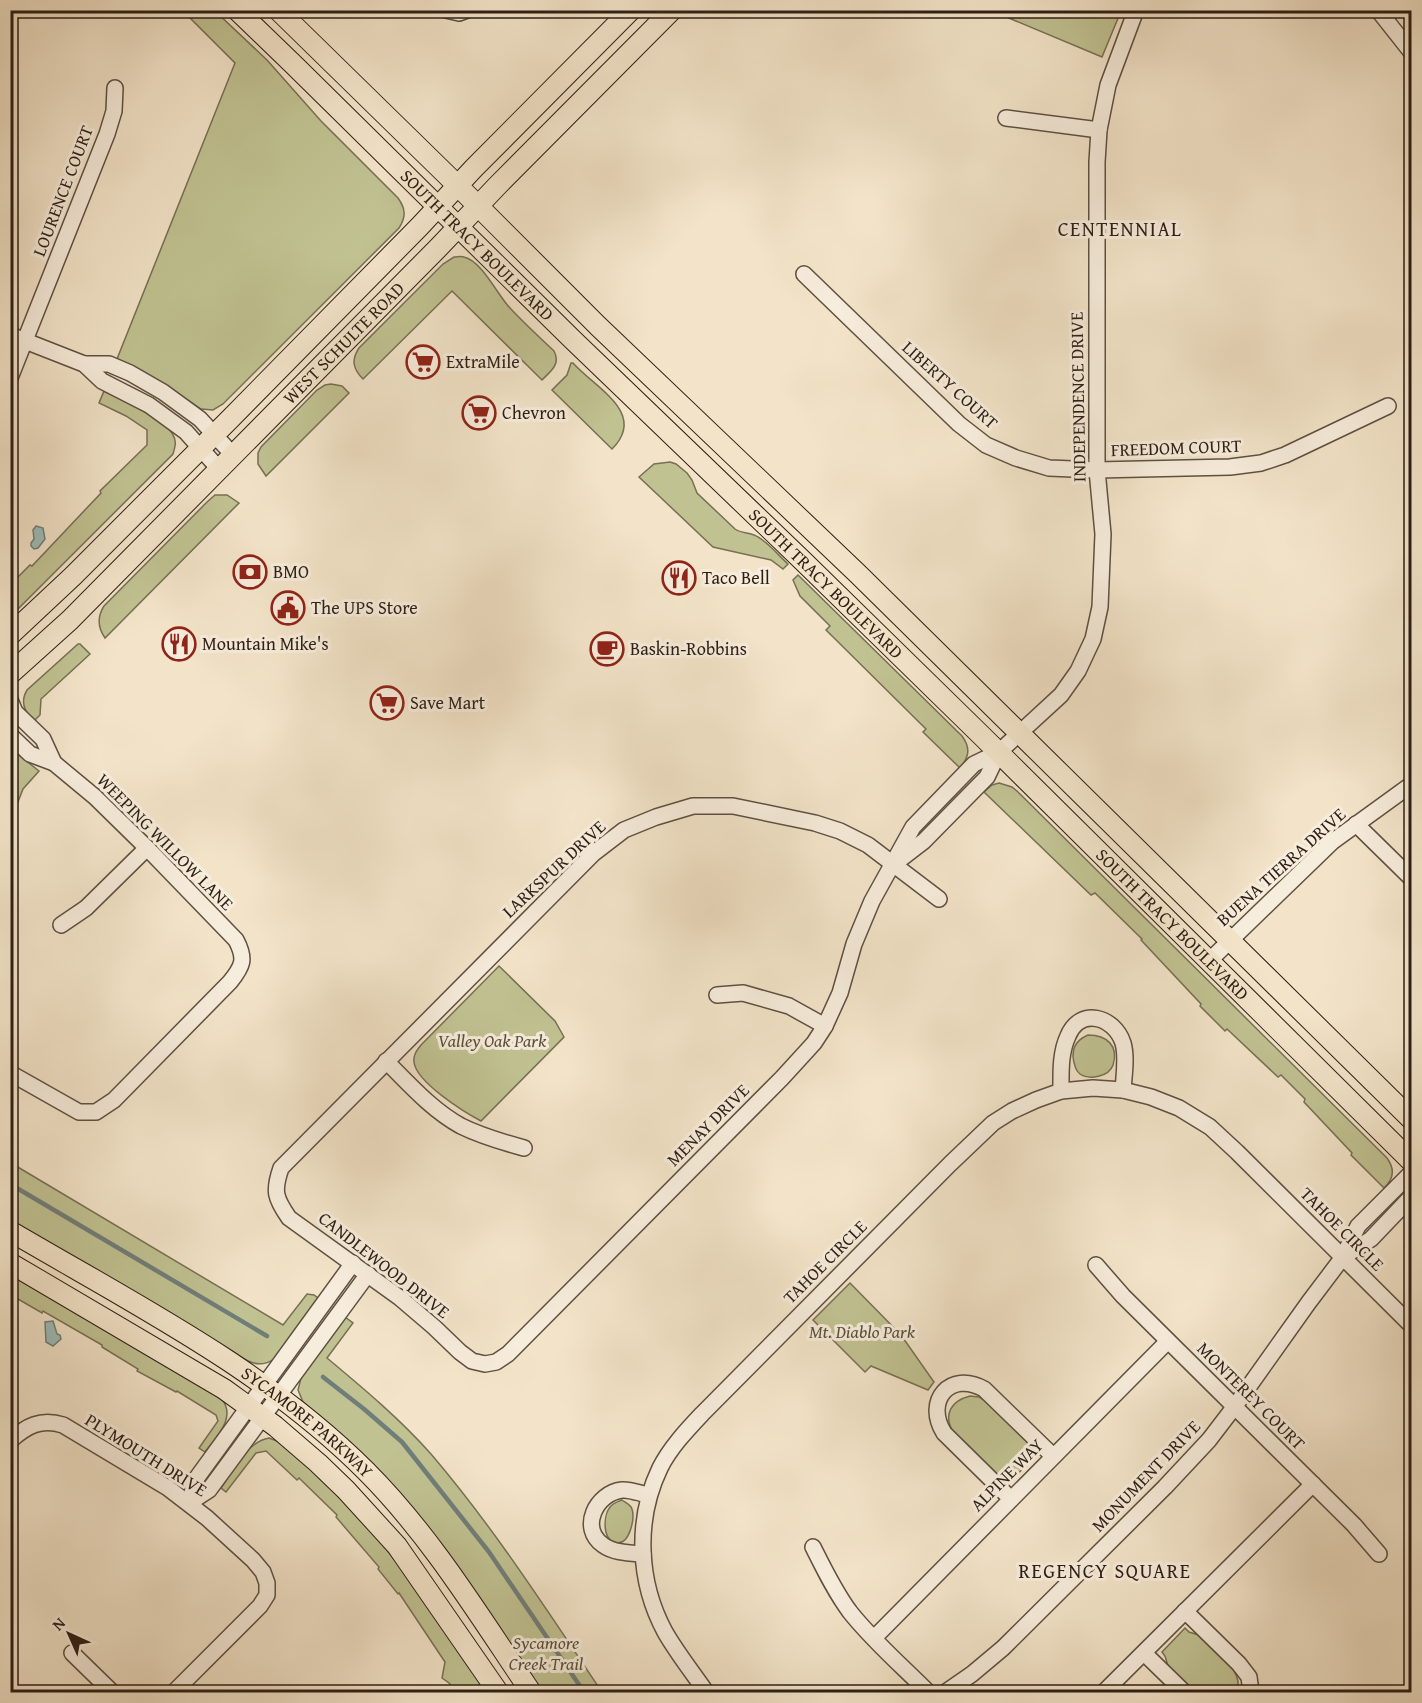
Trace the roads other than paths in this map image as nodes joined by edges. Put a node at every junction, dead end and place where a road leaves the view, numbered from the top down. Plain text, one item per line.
1 (237, 10) edge
2 (278, 10) edge
3 (447, 10) edge
4 (467, 10) edge
5 (631, 10) edge
6 (672, 10) edge
7 (1136, 10) edge
8 (1378, 10) edge
9 (1412, 53) edge
10 (115, 88) dead end
11 (1006, 118) dead end
12 (1099, 130) junction
13 (458, 186) junction
14 (478, 206) junction
15 (438, 207) junction
16 (459, 227) junction
17 (804, 274) dead end
18 (18, 338) edge
19 (84, 364) junction
20 (10, 378) edge
21 (1388, 406) dead end
22 (214, 434) junction
23 (200, 448) junction
24 (226, 462) junction
25 (1097, 470) junction
26 (10, 635) edge
27 (12, 675) edge
28 (10, 700) edge
29 (1020, 733) junction
30 (10, 735) edge
31 (999, 752) junction
32 (54, 763) junction
33 (1412, 784) edge
34 (1356, 824) junction
35 (147, 848) junction
36 (894, 864) junction
37 (1412, 879) edge
38 (939, 899) dead end
39 (61, 925) dead end
40 (1229, 940) junction
41 (1209, 961) junction
42 (717, 995) dead end
43 (825, 1026) junction
44 (386, 1061) junction
45 (10, 1073) edge
46 (1123, 1090) junction
47 (1061, 1091) junction
48 (1412, 1120) edge
49 (524, 1148) dead end
50 (1412, 1162) edge
51 (1412, 1172) edge
52 (275, 1184) joint
53 (1412, 1196) edge
54 (10, 1231) edge
55 (1343, 1257) junction
56 (10, 1263) edge
57 (353, 1263) junction
58 (1096, 1264) dead end
59 (368, 1274) junction
60 (1412, 1326) edge
61 (1168, 1341) junction
62 (484, 1364) joint
63 (272, 1390) junction
64 (1235, 1407) junction
65 (256, 1412) junction
66 (10, 1441) edge
67 (1053, 1456) junction
68 (1312, 1484) junction
69 (649, 1495) junction
70 (1011, 1499) junction
71 (189, 1503) junction
72 (813, 1547) dead end
73 (643, 1554) junction
74 (1379, 1554) dead end
75 (1185, 1611) junction
76 (874, 1638) junction
77 (72, 1653) dead end
78 (1144, 1653) junction
79 (112, 1692) edge
80 (174, 1692) edge
81 (498, 1692) edge
82 (531, 1692) edge
83 (706, 1692) edge
84 (928, 1692) edge
85 (946, 1692) edge
86 (1104, 1692) edge
87 (1184, 1692) edge
88 (1251, 1692) edge

1 - 15 main road, SOUTH TRACY BOULEVARD
2 - 13 main road, SOUTH TRACY BOULEVARD
3 - 4 street
5 - 13 main road, WEST SCHULTE ROAD
6 - 14 main road, WEST SCHULTE ROAD
7 - 12 street, INDEPENDENCE DRIVE
8 - 9 street
10 - 18 street, LOURENCE COURT
11 - 12 street
12 - 25 street, INDEPENDENCE DRIVE
13 - 14 main road, SOUTH TRACY BOULEVARD
13 - 15 main road, WEST SCHULTE ROAD
14 - 16 main road, WEST SCHULTE ROAD
14 - 29 main road, SOUTH TRACY BOULEVARD
15 - 16 main road, SOUTH TRACY BOULEVARD
15 - 22 main road, WEST SCHULTE ROAD
16 - 24 main road, WEST SCHULTE ROAD
16 - 31 main road, SOUTH TRACY BOULEVARD
17 - 25 street, LIBERTY COURT
18 - 19 street
18 - 20 street, LOURENCE COURT
19 - 22 street
19 - 23 street
21 - 25 street, FREEDOM COURT
22 - 23 main road, WEST SCHULTE ROAD
22 - 24 street
23 - 24 street
23 - 26 main road, WEST SCHULTE ROAD
24 - 27 main road, WEST SCHULTE ROAD
25 - 29 street, INDEPENDENCE DRIVE
28 - 32 street, WEEPING WILLOW LANE
29 - 31 street, INDEPENDENCE DRIVE
29 - 40 main road, SOUTH TRACY BOULEVARD
30 - 32 street, WEEPING WILLOW LANE
31 - 36 street, MENAY DRIVE
31 - 41 main road, SOUTH TRACY BOULEVARD
32 - 35 street, WEEPING WILLOW LANE
33 - 34 street, BUENA TIERRA DRIVE
34 - 37 street
34 - 40 street, BUENA TIERRA DRIVE
35 - 39 street
35 - 45 street, WEEPING WILLOW LANE
36 - 38 street, LARKSPUR DRIVE
36 - 43 street, MENAY DRIVE
36 - 44 street, LARKSPUR DRIVE
40 - 41 street, BUENA TIERRA DRIVE
40 - 48 main road, SOUTH TRACY BOULEVARD
41 - 50 main road, SOUTH TRACY BOULEVARD
42 - 43 street
43 - 62 street, MENAY DRIVE
44 - 49 street
44 - 52 street, LARKSPUR DRIVE
46 - 47 street, TAHOE CIRCLE
46 - 47 street
46 - 55 street, TAHOE CIRCLE
47 - 69 street, TAHOE CIRCLE
51 - 55 street, MONUMENT DRIVE
52 - 57 street, CANDLEWOOD DRIVE
53 - 55 street, MONUMENT DRIVE
54 - 63 main road, SYCAMORE PARKWAY
55 - 60 street, TAHOE CIRCLE
55 - 64 street, MONUMENT DRIVE
56 - 65 main road, SYCAMORE PARKWAY
57 - 59 street, CANDLEWOOD DRIVE
57 - 63 street
58 - 61 street, MONTEREY COURT
59 - 62 street, CANDLEWOOD DRIVE
59 - 63 street
61 - 64 street, MONTEREY COURT
61 - 67 street, ALPINE WAY
63 - 65 street
63 - 82 main road, SYCAMORE PARKWAY
64 - 68 street, MONTEREY COURT
64 - 85 street, MONUMENT DRIVE
65 - 71 street
65 - 81 main road, SYCAMORE PARKWAY
66 - 71 street, PLYMOUTH DRIVE
67 - 70 street, ALPINE WAY
67 - 70 street
68 - 74 street, MONTEREY COURT
68 - 75 street
69 - 73 street, TAHOE CIRCLE
69 - 73 street
70 - 76 street, ALPINE WAY
71 - 80 street, PLYMOUTH DRIVE
72 - 76 street
73 - 83 street, TAHOE CIRCLE
75 - 78 street
75 - 88 street
76 - 84 street
77 - 79 street
78 - 86 street
78 - 87 street

